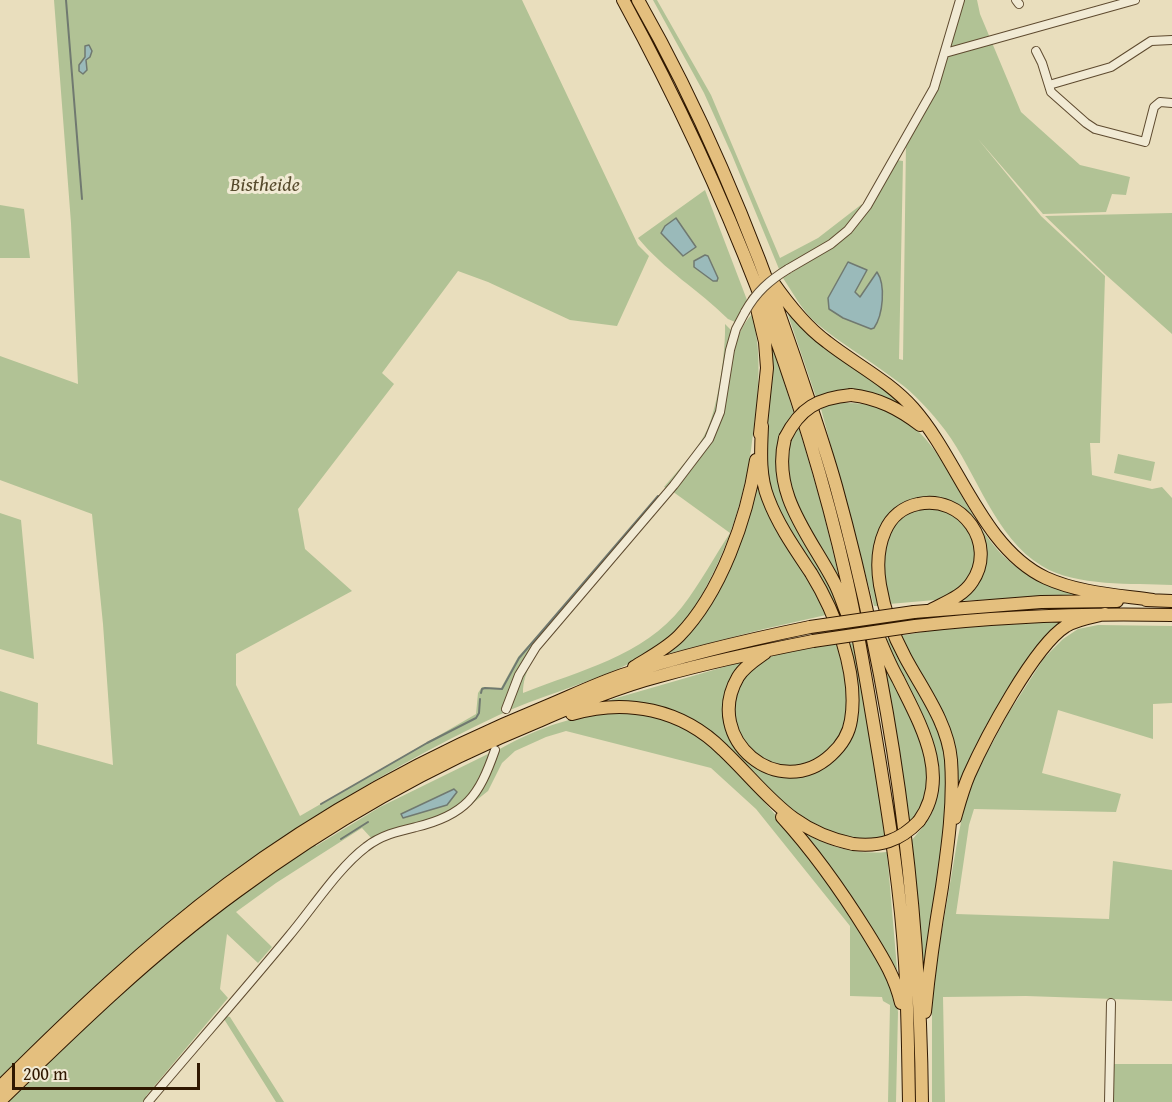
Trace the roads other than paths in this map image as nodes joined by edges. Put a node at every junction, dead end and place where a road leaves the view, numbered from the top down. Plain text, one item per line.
1 (623, 0) edge
2 (638, 0) edge
3 (960, 0) edge
4 (1135, 0) edge
5 (1172, 40) edge
6 (1036, 51) dead end
7 (945, 53) junction
8 (1049, 85) junction
9 (1172, 103) edge
10 (745, 256) junction
11 (765, 271) junction
12 (762, 426) junction
13 (934, 438) junction
14 (863, 597) junction
15 (1153, 600) junction
16 (1172, 601) edge
17 (932, 610) junction
18 (1106, 614) junction
19 (1172, 615) edge
20 (860, 647) junction
21 (768, 650) junction
22 (620, 676) junction
23 (506, 709) dead end
24 (509, 733) junction
25 (495, 750) dead end
26 (755, 783) junction
27 (947, 847) junction
28 (1111, 1003) dead end
29 (908, 1029) junction
30 (921, 1049) junction
31 (0, 1087) edge
32 (0, 1101) edge
33 (148, 1102) edge
34 (909, 1102) edge
35 (922, 1102) edge
36 (1109, 1102) edge

1 - 10 highway
2 - 11 highway
3 - 7 street
4 - 7 street
5 - 8 street
6 - 8 street
7 - 23 street, bridge
8 - 9 street
10 - 12 highway
10 - 20 highway
11 - 13 highway
11 - 14 highway
12 - 21 highway
12 - 22 highway
13 - 15 highway
13 - 20 highway, bridge
14 - 26 highway, bridge
14 - 30 highway
15 - 16 highway
15 - 17 highway
17 - 22 highway, bridge
17 - 27 highway
18 - 19 highway
18 - 21 highway, bridge
18 - 27 highway
20 - 29 highway
21 - 24 highway
22 - 31 highway
24 - 26 highway
24 - 32 highway
25 - 33 street
26 - 29 highway
27 - 30 highway
28 - 36 street
29 - 34 highway
30 - 35 highway

